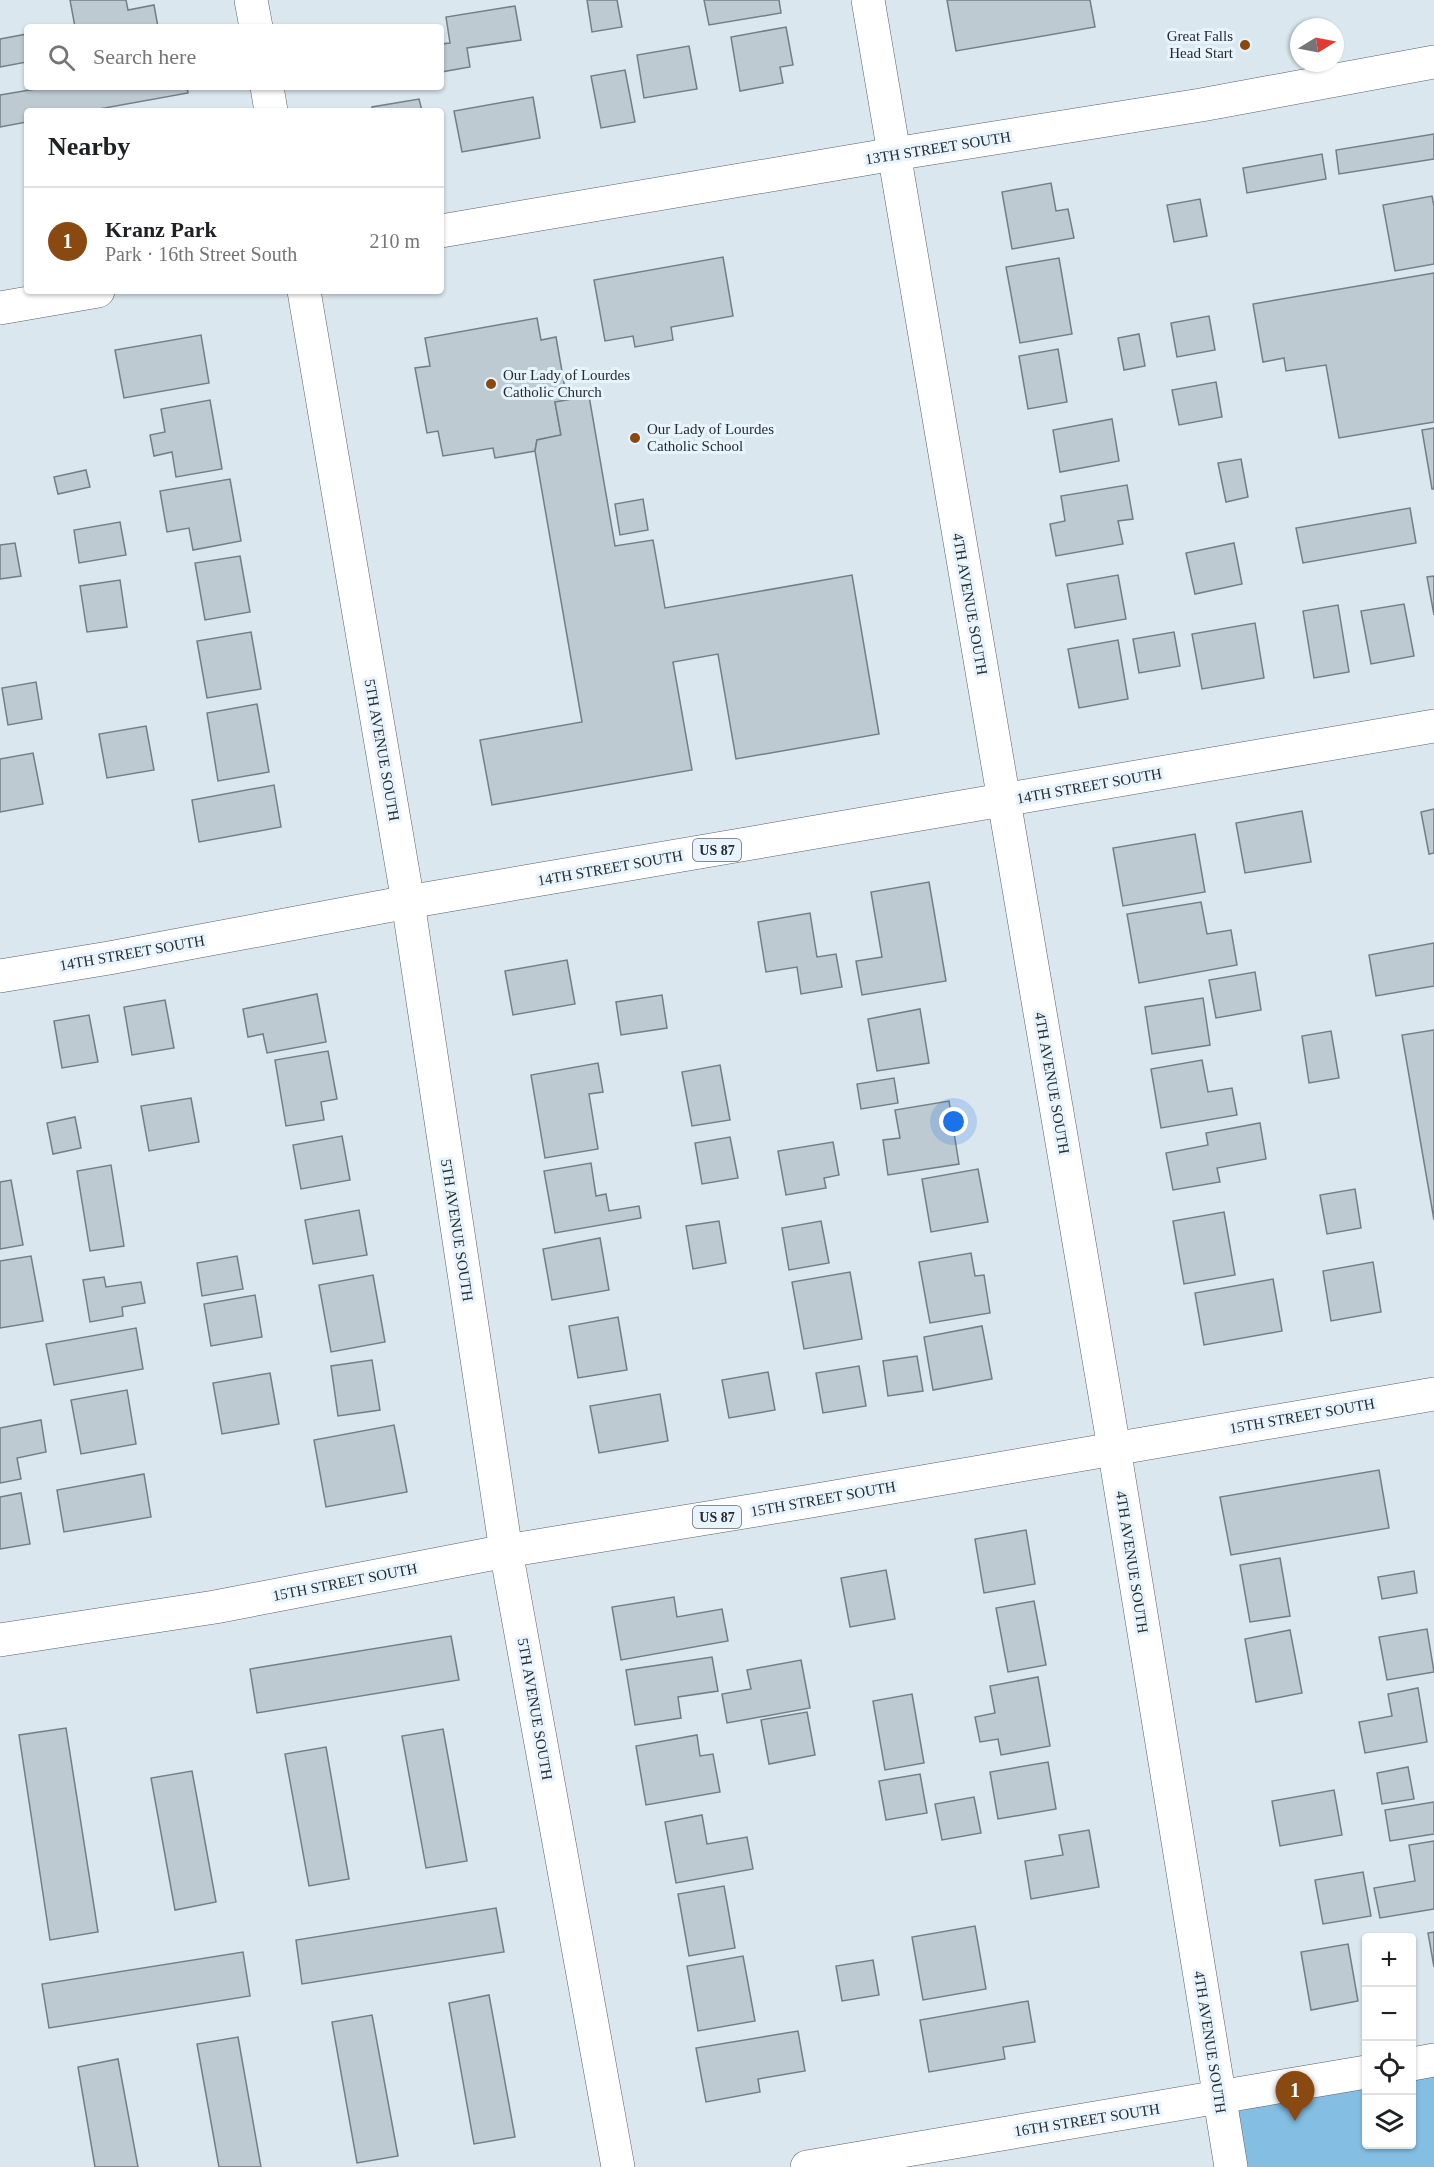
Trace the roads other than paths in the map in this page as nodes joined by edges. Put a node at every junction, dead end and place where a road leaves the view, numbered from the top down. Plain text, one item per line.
1 (251, 0) edge
2 (868, 0) edge
3 (255, 24) edge
4 (1434, 62) edge
5 (268, 90) edge
6 (270, 108) edge
7 (894, 154) junction
8 (444, 230) edge
9 (81, 294) edge
10 (305, 294) edge
11 (0, 308) edge
12 (1434, 726) edge
13 (1004, 801) junction
14 (408, 902) junction
15 (0, 976) edge
16 (1434, 1394) edge
17 (1114, 1448) junction
18 (506, 1551) junction
19 (0, 1640) edge
20 (1434, 2061) edge
21 (1416, 2063) edge
22 (1362, 2073) edge
23 (1219, 2098) junction
24 (618, 2167) edge
25 (807, 2167) edge
26 (1231, 2167) edge

1 - 3 street
2 - 7 street, 4TH AVENUE SOUTH
4 - 7 street, 13TH STREET SOUTH
5 - 6 street
7 - 8 street, 13TH STREET SOUTH
7 - 13 street, 4TH AVENUE SOUTH
9 - 11 street
10 - 14 street, 5TH AVENUE SOUTH
12 - 13 street, 14TH STREET SOUTH / US 87
13 - 14 street, 14TH STREET SOUTH / US 87
13 - 17 street, 4TH AVENUE SOUTH
14 - 15 street, 14TH STREET SOUTH / US 87
14 - 18 street, 5TH AVENUE SOUTH
16 - 17 street, 15TH STREET SOUTH / US 87
17 - 18 street, 15TH STREET SOUTH / US 87
17 - 23 street, 4TH AVENUE SOUTH
18 - 19 street, 15TH STREET SOUTH / US 87
18 - 24 street, 5TH AVENUE SOUTH
20 - 21 street
22 - 23 street, 16TH STREET SOUTH
23 - 25 street, 16TH STREET SOUTH
23 - 26 street, 4TH AVENUE SOUTH

